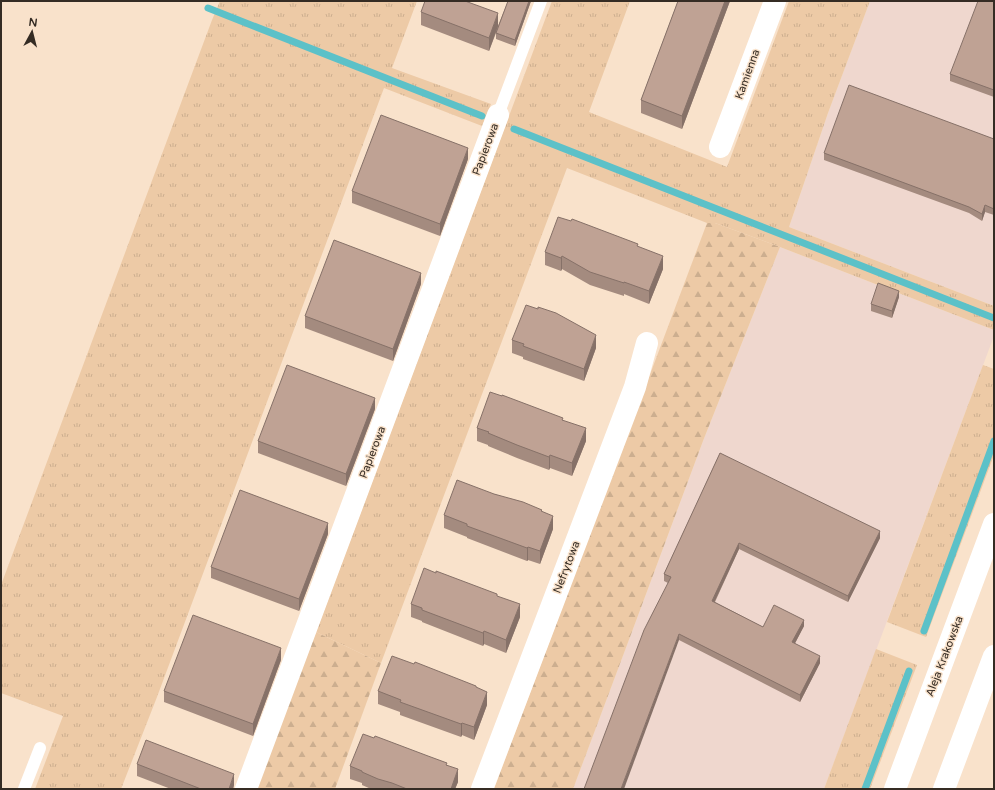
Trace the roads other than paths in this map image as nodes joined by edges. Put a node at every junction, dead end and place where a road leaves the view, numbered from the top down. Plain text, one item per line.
1 (541, 1) edge
2 (775, 1) edge
3 (498, 115) joint
4 (720, 147) dead end
5 (647, 343) dead end
6 (994, 524) edge
7 (994, 656) edge
8 (40, 748) dead end
9 (24, 789) edge
10 (246, 789) edge
11 (482, 789) edge
12 (895, 789) edge
13 (944, 789) edge

1 - 3 lane
2 - 4 street, Kamienna
3 - 10 street, Papierowa
5 - 11 street, Nefrytowa
6 - 12 street, Aleja Krakowska
7 - 13 street
8 - 9 lane

